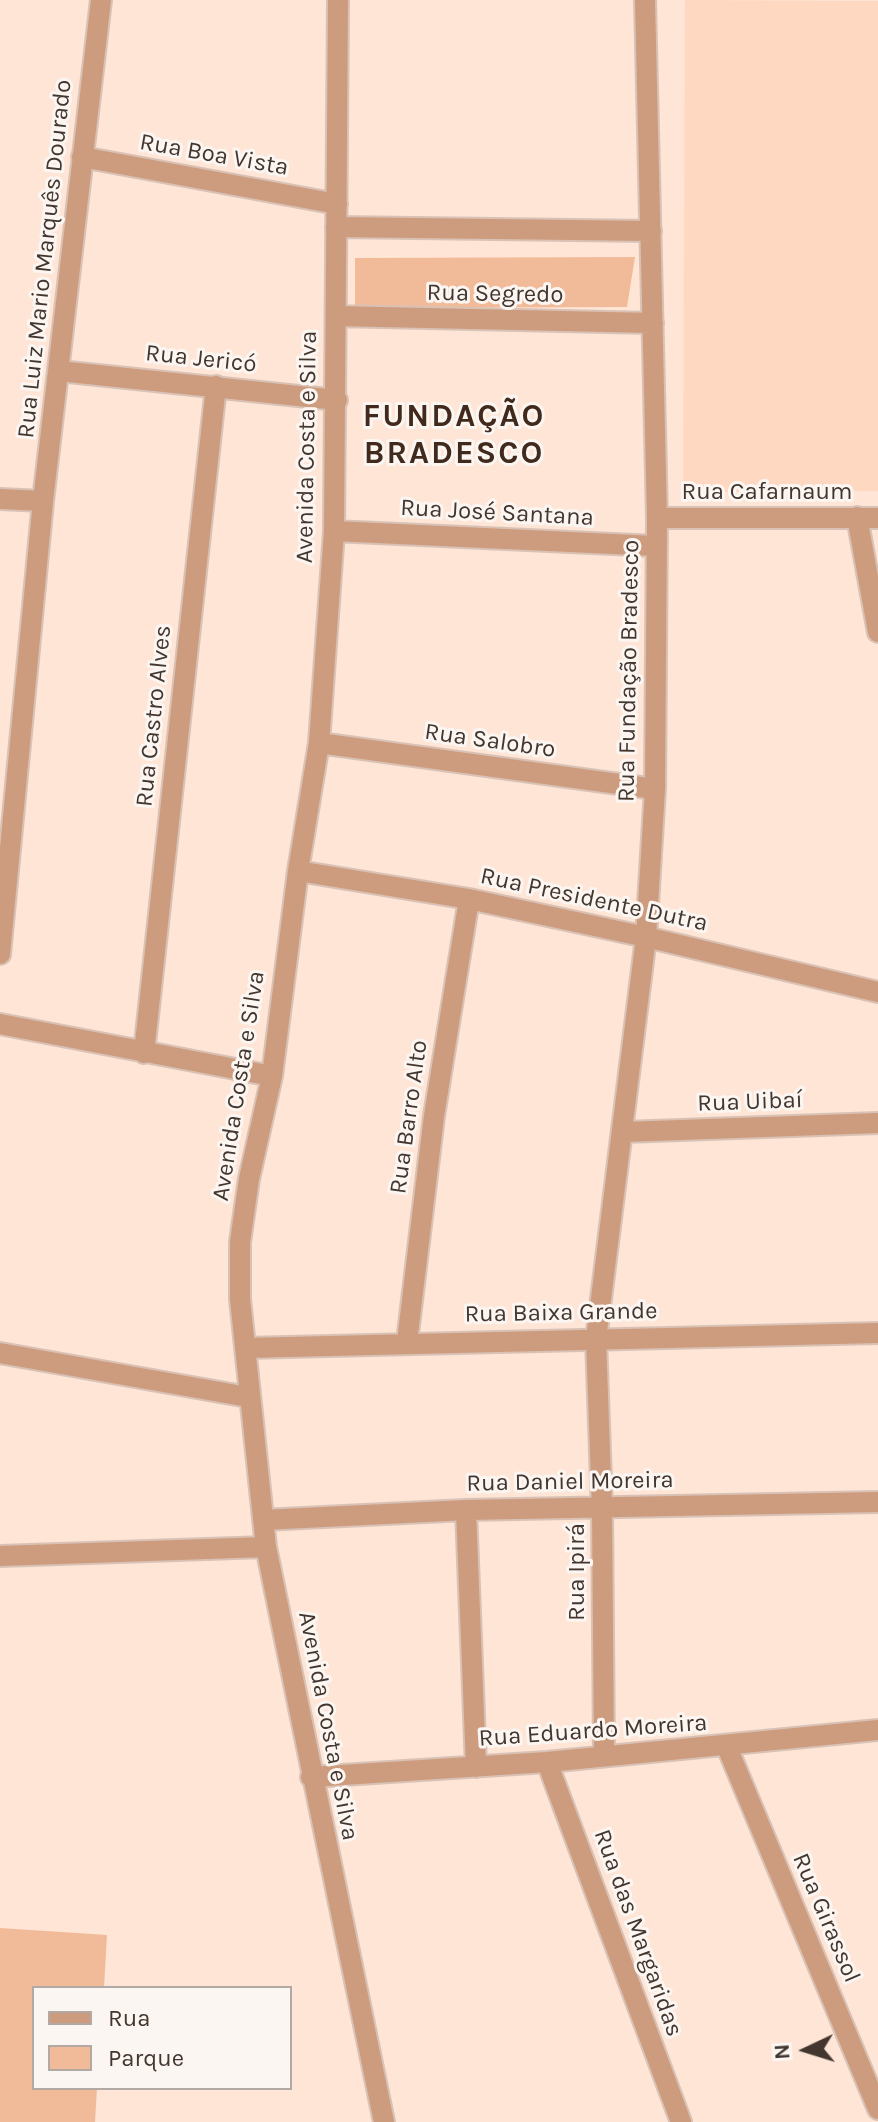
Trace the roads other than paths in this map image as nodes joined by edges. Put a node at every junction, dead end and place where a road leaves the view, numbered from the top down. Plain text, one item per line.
1 (101, 0) edge
2 (338, 0) edge
3 (645, 0) edge
4 (82, 157) junction
5 (337, 204) junction
6 (336, 227) junction
7 (651, 231) junction
8 (336, 316) junction
9 (653, 323) junction
10 (59, 371) junction
11 (216, 386) junction
12 (337, 400) junction
13 (0, 499) edge
14 (43, 501) junction
15 (868, 517) edge
16 (657, 518) junction
17 (334, 531) junction
18 (656, 546) junction
19 (878, 632) edge
20 (319, 743) junction
21 (655, 789) junction
22 (298, 871) junction
23 (469, 899) junction
24 (646, 937) junction
25 (0, 954) edge
26 (878, 992) edge
27 (0, 1024) edge
28 (144, 1053) junction
29 (272, 1076) junction
30 (878, 1123) edge
31 (624, 1132) junction
32 (878, 1333) edge
33 (596, 1339) junction
34 (407, 1342) junction
35 (245, 1348) junction
36 (0, 1353) edge
37 (248, 1397) junction
38 (878, 1502) edge
39 (602, 1509) junction
40 (466, 1510) junction
41 (263, 1520) junction
42 (266, 1547) junction
43 (0, 1556) edge
44 (878, 1730) edge
45 (727, 1747) junction
46 (604, 1755) junction
47 (547, 1762) junction
48 (476, 1767) junction
49 (311, 1777) junction
50 (878, 2109) edge
51 (384, 2122) edge
52 (681, 2122) edge

1 - 4 street, Rua Luiz Mario Marquês Dourado
2 - 5 street, Avenida Costa e Silva
3 - 7 street, Rua Fundação Bradesco
4 - 5 street, Rua Boa Vista
4 - 10 street, Rua Luiz Mario Marquês Dourado
5 - 6 street, Avenida Costa e Silva
6 - 7 street
6 - 8 street, Avenida Costa e Silva
7 - 9 street, Rua Fundação Bradesco
8 - 9 street, Rua Segredo
8 - 12 street, Avenida Costa e Silva
9 - 16 street, Rua Fundação Bradesco
10 - 11 street, Rua Jericó
10 - 14 street, Rua Luiz Mario Marquês Dourado
11 - 12 street, Rua Jericó
11 - 28 street, Rua Castro Alves
12 - 17 street, Avenida Costa e Silva
13 - 14 street
14 - 25 street, Rua Luiz Mario Marquês Dourado
15 - 16 street, Rua Cafarnaum
15 - 19 street
16 - 18 street, Rua Fundação Bradesco
17 - 18 street, Rua José Santana
17 - 20 street, Avenida Costa e Silva
18 - 21 street, Rua Fundação Bradesco
20 - 21 street, Rua Salobro
20 - 22 street, Avenida Costa e Silva
21 - 24 street, Rua Fundação Bradesco
22 - 23 street, Rua Presidente Dutra
22 - 29 street, Avenida Costa e Silva
23 - 24 street, Rua Presidente Dutra
23 - 34 street, Rua Barro Alto
24 - 26 street, Rua Presidente Dutra
24 - 31 street, Rua Fundação Bradesco
27 - 28 street
28 - 29 street
29 - 35 street, Avenida Costa e Silva
30 - 31 street, Rua Uibaí
31 - 33 street, Rua Fundação Bradesco
32 - 33 street, Rua Baixa Grande
33 - 34 street, Rua Baixa Grande
33 - 39 street, Rua Ipirá
34 - 35 street, Rua Baixa Grande
35 - 37 street, Avenida Costa e Silva
36 - 37 street
37 - 41 street, Avenida Costa e Silva
38 - 39 street, Rua Daniel Moreira
39 - 40 street, Rua Daniel Moreira
39 - 46 street, Rua Ipirá
40 - 41 street, Rua Daniel Moreira
40 - 48 street
41 - 42 street, Avenida Costa e Silva
42 - 43 street
42 - 49 street, Avenida Costa e Silva
44 - 45 street, Rua Eduardo Moreira
45 - 46 street, Rua Eduardo Moreira
45 - 50 street, Rua Girassol
46 - 47 street, Rua Eduardo Moreira
47 - 48 street, Rua Eduardo Moreira
47 - 52 street, Rua das Margaridas
48 - 49 street, Rua Eduardo Moreira
49 - 51 street, Avenida Costa e Silva

